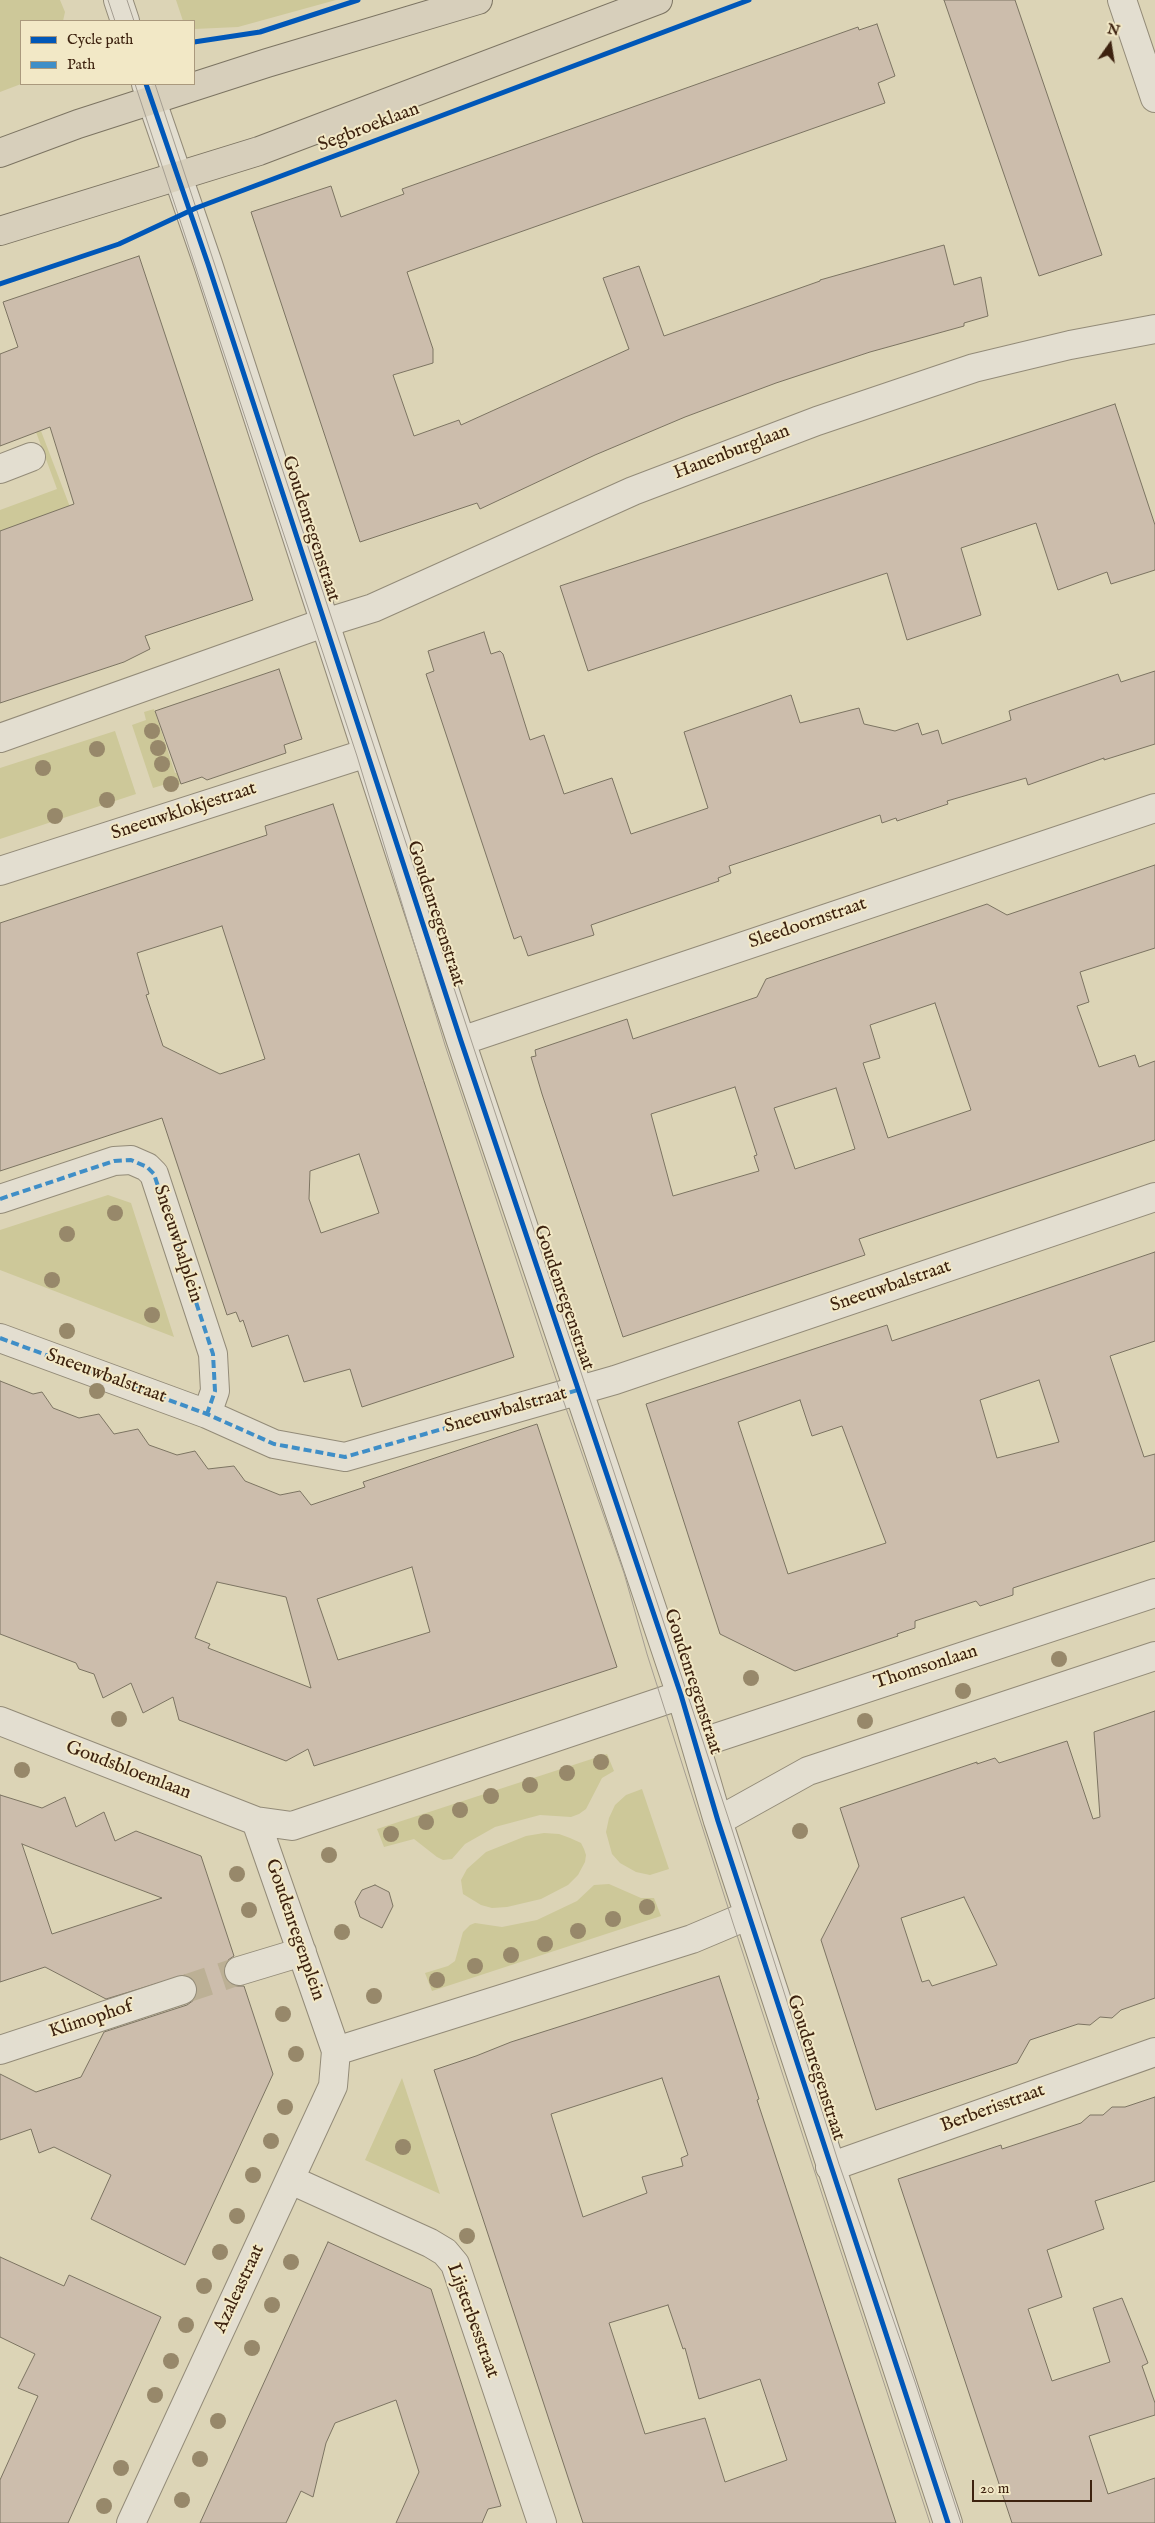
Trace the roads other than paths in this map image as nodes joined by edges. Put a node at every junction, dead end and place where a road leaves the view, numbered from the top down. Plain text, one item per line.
1 (118, 0) edge
2 (478, 0) edge
3 (658, 0) edge
4 (1122, 0) edge
5 (125, 20) edge
6 (195, 81) edge
7 (180, 85) edge
8 (149, 93) edge
9 (1155, 98) edge
10 (0, 153) edge
11 (177, 176) junction
12 (0, 231) edge
13 (1155, 329) edge
14 (31, 457) dead end
15 (0, 469) edge
16 (325, 623) junction
17 (0, 738) edge
18 (367, 753) junction
19 (1155, 808) edge
20 (0, 871) edge
21 (461, 1041) junction
22 (1155, 1197) edge
23 (0, 1199) edge
24 (0, 1338) edge
25 (578, 1390) junction
26 (206, 1414) junction
27 (1155, 1593) edge
28 (1155, 1656) edge
29 (681, 1695) junction
30 (0, 1721) edge
31 (697, 1744) junction
32 (256, 1821) junction
33 (718, 1821) junction
34 (749, 1916) junction
35 (302, 1952) junction
36 (239, 1971) tunnel mouth
37 (182, 1990) tunnel mouth
38 (0, 2050) edge
39 (336, 2051) junction
40 (1155, 2052) edge
41 (830, 2167) junction
42 (291, 2180) junction
43 (131, 2523) edge
44 (542, 2523) edge
45 (948, 2523) edge

1 - 5 street
2 - 6 main road
3 - 11 main road, Segbroeklaan
4 - 9 street
7 - 8 main road
8 - 10 main road
8 - 11 street, Goudenregenstraat
11 - 12 main road, Segbroeklaan
11 - 16 street, Goudenregenstraat
13 - 16 street, Hanenburglaan
14 - 15 street
16 - 17 street
16 - 18 street, Goudenregenstraat
18 - 20 street, Sneeuwklokjestraat
18 - 21 street, Goudenregenstraat
19 - 21 street, Sleedoornstraat
21 - 25 street, Goudenregenstraat
22 - 25 street, Sneeuwbalstraat
23 - 26 street, Sneeuwbalplein
24 - 26 street, Sneeuwbalstraat
25 - 26 street, Sneeuwbalstraat
25 - 29 street, Goudenregenstraat
27 - 31 street, Thomsonlaan
28 - 33 street
29 - 31 street, Goudenregenstraat
29 - 32 street
30 - 32 street, Goudsbloemlaan
31 - 33 street, Goudenregenstraat
32 - 35 street, Goudenregenplein
33 - 34 street, Goudenregenstraat
34 - 39 street
34 - 41 street, Goudenregenstraat
35 - 36 street
35 - 39 street, Goudenregenplein
37 - 38 street, Klimophof
39 - 42 street, Azaleastraat
40 - 41 street, Berberisstraat
41 - 45 street, Goudenregenstraat
42 - 43 street, Azaleastraat
42 - 44 street, Lijsterbesstraat

